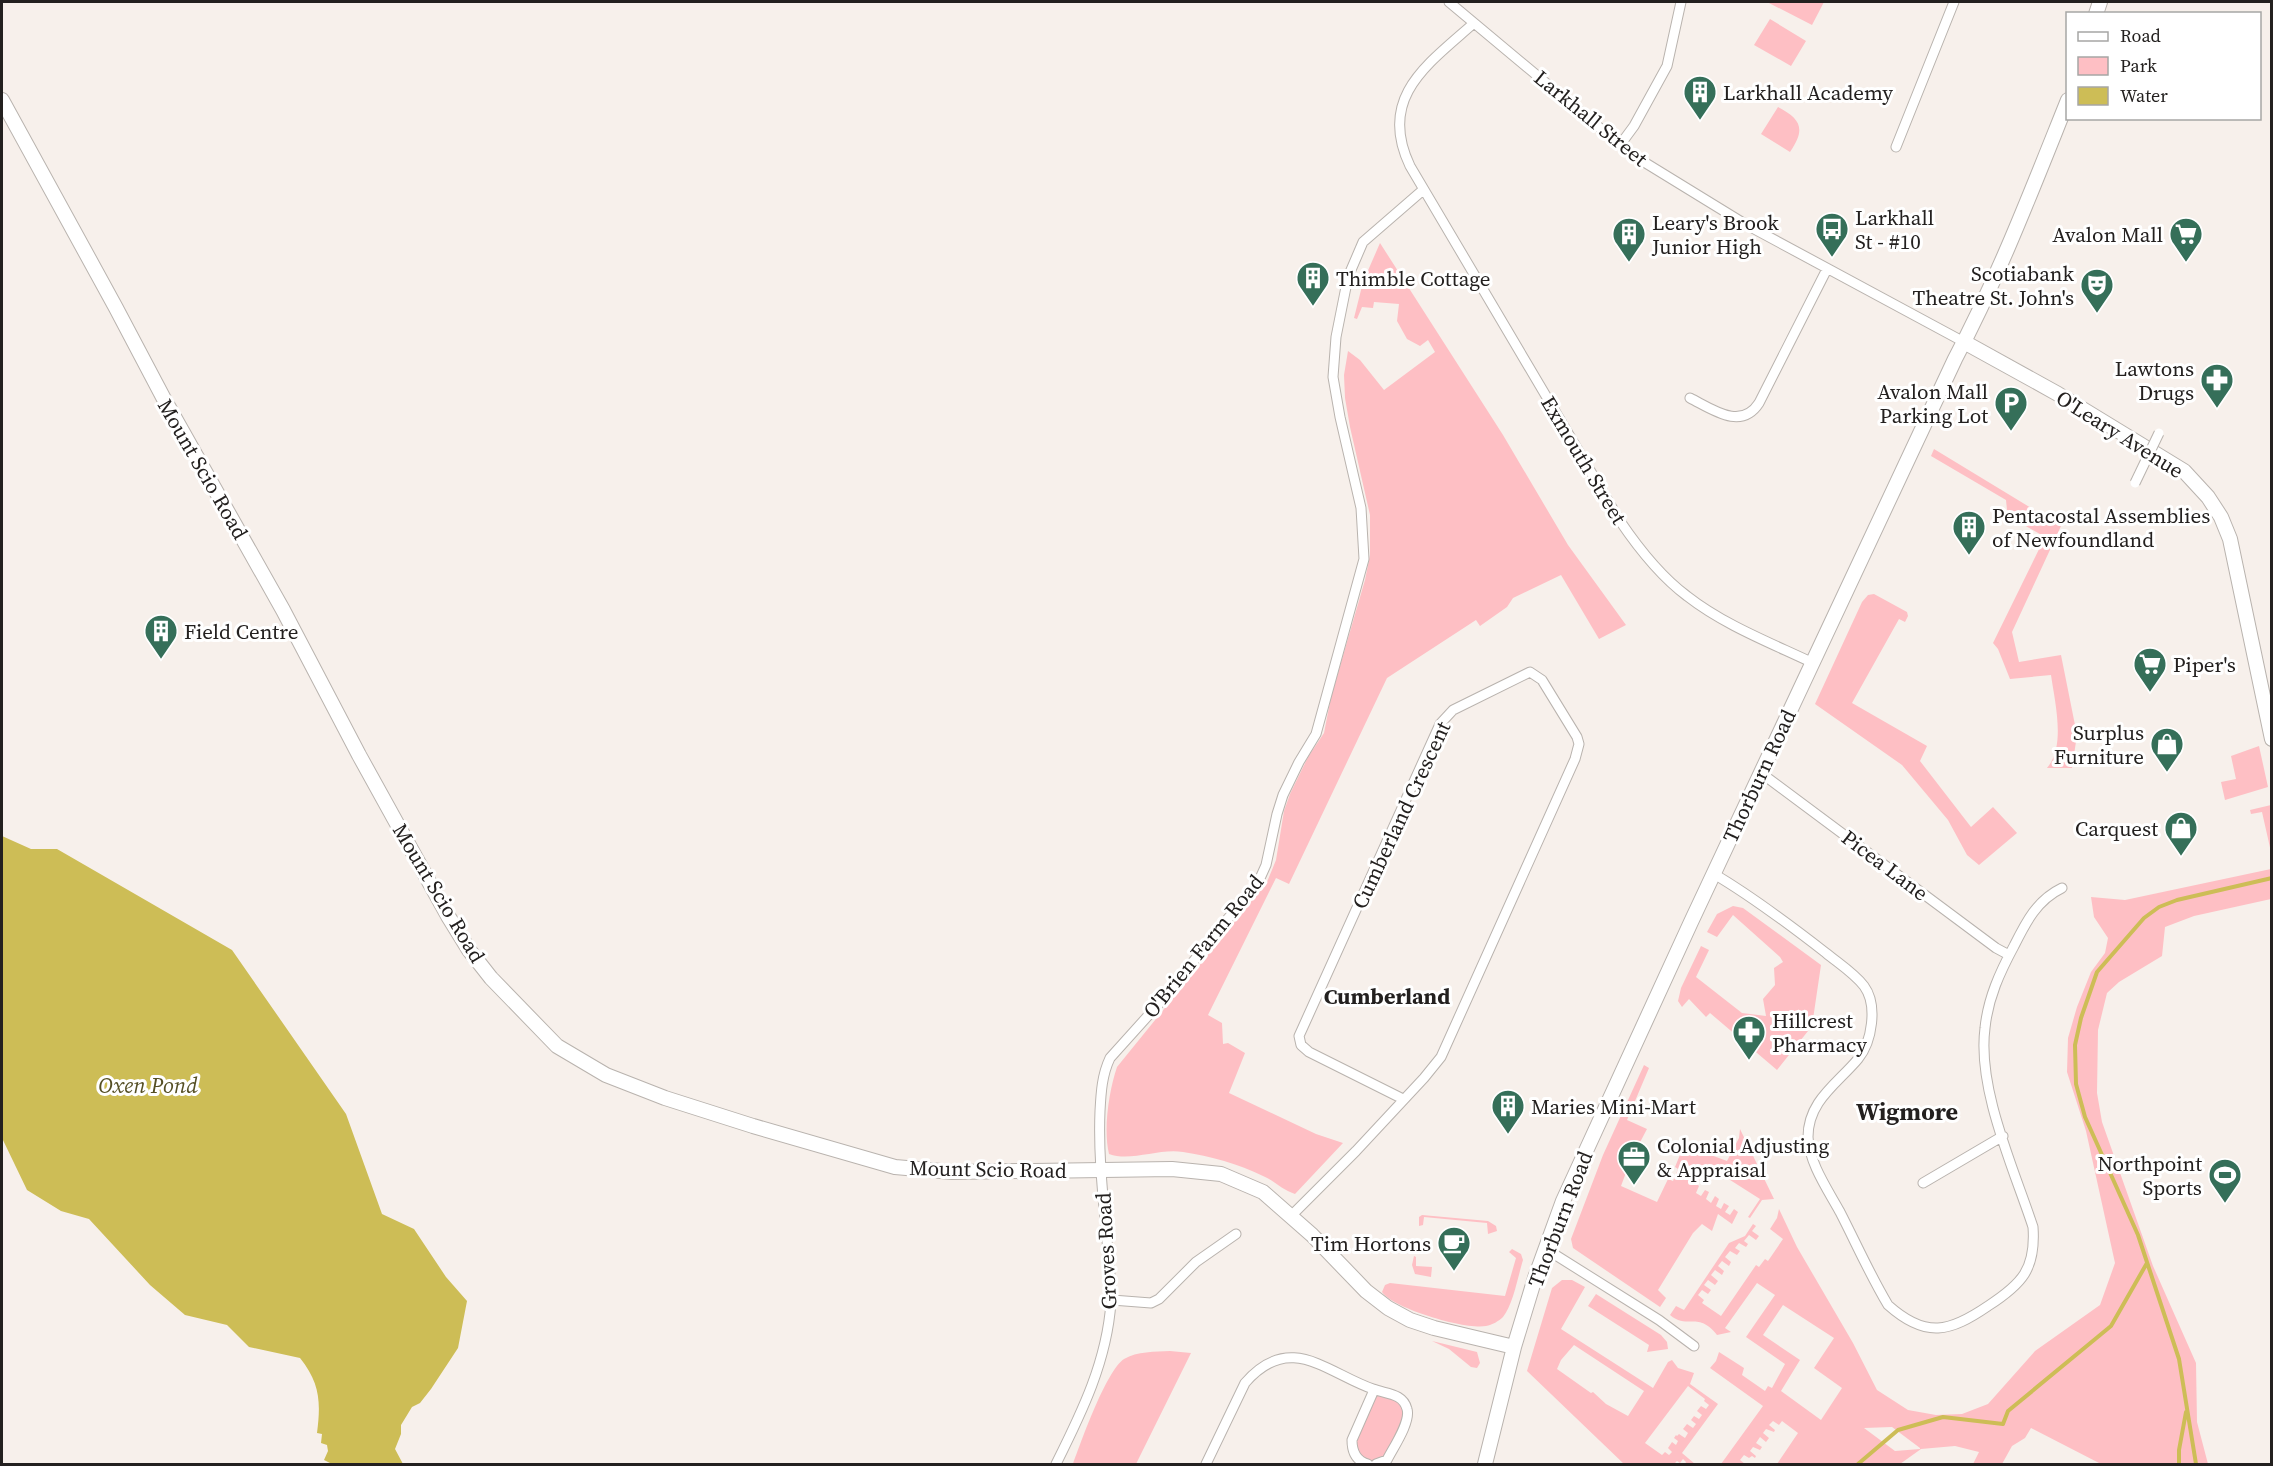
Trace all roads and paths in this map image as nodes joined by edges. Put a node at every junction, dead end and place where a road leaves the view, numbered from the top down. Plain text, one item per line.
1 (1449, 2) edge
2 (1681, 2) edge
3 (1954, 2) edge
4 (1474, 23) junction
5 (2, 100) edge
6 (2066, 102) edge
7 (1620, 145) junction
8 (1896, 147) dead end
9 (1424, 190) junction
10 (1827, 269) junction
11 (1964, 342) junction
12 (1690, 398) dead end
13 (2159, 433) dead end
14 (2135, 483) dead end
15 (1813, 663) junction
16 (2271, 740) edge
17 (1761, 773) junction
18 (1714, 874) junction
19 (2062, 888) dead end
20 (2009, 955) junction
21 (1403, 1099) junction
22 (2003, 1136) junction
23 (1102, 1171) junction
24 (1923, 1183) dead end
25 (1292, 1216) junction
26 (1236, 1234) dead end
27 (1546, 1249) junction
28 (1112, 1300) junction
29 (1694, 1346) dead end
30 (1514, 1347) junction
31 (1374, 1390) junction
32 (1056, 1464) edge
33 (1206, 1464) edge
34 (1368, 1464) edge
35 (1376, 1464) edge
36 (1485, 1464) edge

1 - 4 street, Larkhall Street
2 - 7 street
3 - 8 street
4 - 7 street, Larkhall Street
4 - 9 street, Exmouth Street
5 - 23 street, Mount Scio Road
6 - 11 street, Thorburn Road
7 - 10 street, Larkhall Street
9 - 15 street, Exmouth Street
9 - 23 street, O'Brien Farm Road
10 - 11 street, Larkhall Street
10 - 12 street
11 - 15 street, Thorburn Road
11 - 16 street, O'Leary Avenue
13 - 14 street, bridge
15 - 17 street, Thorburn Road
17 - 18 street, Thorburn Road
17 - 20 street, Picea Lane
18 - 22 street
18 - 27 street, Thorburn Road
19 - 20 street
20 - 22 street
21 - 21 street, Cumberland Crescent
21 - 25 street, Cumberland Crescent
22 - 24 street
23 - 25 street, Mount Scio Road
23 - 28 street, Groves Road
25 - 30 street, Mount Scio Road
26 - 28 street
27 - 29 street
27 - 30 street, Thorburn Road
28 - 32 street, Groves Road
30 - 36 street, Thorburn Road
31 - 33 street
31 - 34 street
31 - 35 street

